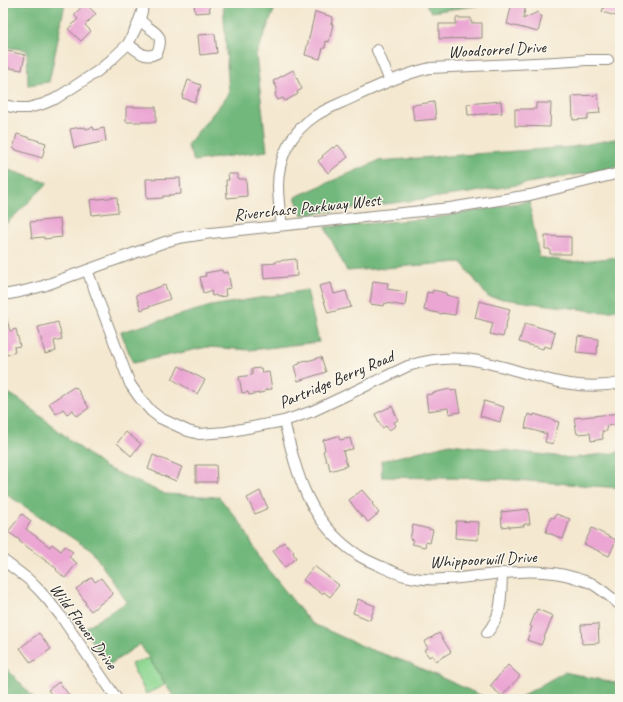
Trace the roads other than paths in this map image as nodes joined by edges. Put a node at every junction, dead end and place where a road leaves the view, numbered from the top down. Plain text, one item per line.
1 (143, 3) edge
2 (140, 19) junction
3 (128, 44) junction
4 (376, 50) dead end
5 (608, 60) dead end
6 (390, 81) junction
7 (3, 106) edge
8 (620, 173) edge
9 (282, 226) junction
10 (87, 270) junction
11 (3, 295) edge
12 (620, 383) edge
13 (284, 421) junction
14 (3, 560) edge
15 (502, 573) junction
16 (620, 605) edge
17 (487, 633) dead end
18 (117, 699) edge

1 - 2 street
2 - 3 street
2 - 3 street
3 - 7 street
4 - 6 street
5 - 6 street, Woodsorrel Drive
6 - 9 street, Woodsorrel Drive
8 - 9 street, Riverchase Parkway West
9 - 10 street, Riverchase Parkway West
10 - 11 street, Riverchase Parkway West
10 - 13 street, Partridge Berry Road
12 - 13 street, Partridge Berry Road
13 - 15 street, Whippoorwill Drive
14 - 18 street, Wild Flower Drive
15 - 16 street, Whippoorwill Drive
15 - 17 street

